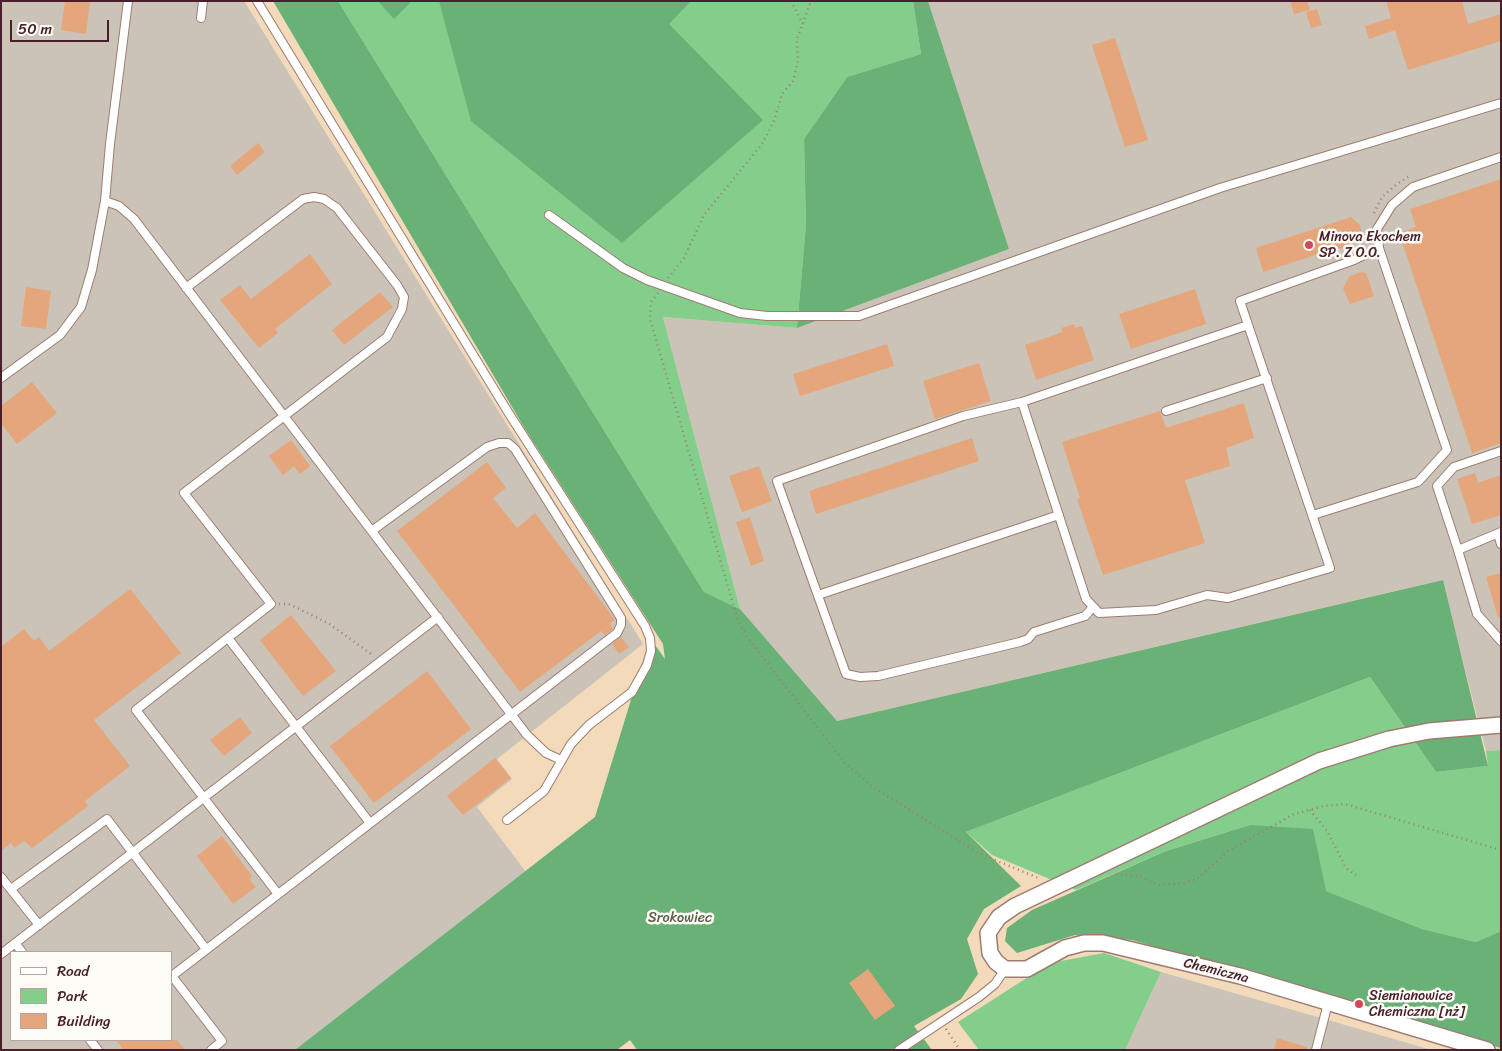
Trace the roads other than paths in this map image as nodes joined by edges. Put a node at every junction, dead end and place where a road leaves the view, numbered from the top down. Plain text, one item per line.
1 (128, 1) edge
2 (203, 1) edge
3 (257, 1) edge
4 (201, 18) dead end
5 (1501, 103) edge
6 (1501, 158) edge
7 (105, 200) junction
8 (549, 215) dead end
9 (1379, 248) junction
10 (186, 288) junction
11 (1248, 324) junction
12 (1, 378) edge
13 (1267, 378) junction
14 (1022, 402) junction
15 (1166, 411) dead end
16 (284, 416) junction
17 (1501, 451) edge
18 (1059, 515) junction
19 (1313, 515) junction
20 (373, 530) junction
21 (1499, 533) edge
22 (1501, 544) edge
23 (1458, 550) junction
24 (818, 595) junction
25 (1093, 607) junction
26 (438, 617) junction
27 (228, 638) junction
28 (1501, 641) edge
29 (511, 714) junction
30 (1501, 725) edge
31 (296, 726) junction
32 (561, 760) junction
33 (204, 798) junction
34 (507, 820) dead end
35 (370, 823) junction
36 (132, 853) junction
37 (1, 878) edge
38 (11, 889) junction
39 (278, 894) junction
40 (39, 925) junction
41 (15, 944) junction
42 (206, 949) junction
43 (21, 951) edge
44 (1, 954) edge
45 (1005, 968) junction
46 (1328, 1003) junction
47 (211, 1050) edge
48 (899, 1050) edge
49 (1316, 1050) edge
50 (1487, 1050) edge

1 - 7 lane
2 - 4 lane
3 - 32 lane
5 - 8 lane
6 - 9 lane
7 - 10 lane
7 - 12 lane
9 - 11 lane
9 - 19 lane
10 - 16 lane
10 - 16 lane
11 - 13 lane
11 - 14 lane
13 - 15 lane
13 - 19 lane
14 - 18 lane
14 - 24 lane
16 - 20 lane
16 - 27 lane
17 - 23 lane
18 - 24 lane
18 - 25 lane
19 - 25 lane
20 - 26 lane
20 - 29 lane
21 - 22 lane
21 - 23 lane
23 - 28 lane
24 - 25 lane
26 - 29 lane
26 - 31 lane
27 - 31 lane
27 - 33 lane
29 - 32 lane
29 - 35 lane
30 - 45 street
31 - 33 lane
31 - 35 lane
32 - 34 lane
33 - 36 lane
33 - 39 lane
35 - 39 lane
36 - 38 lane
36 - 40 lane
36 - 42 lane
37 - 38 lane
38 - 40 lane
39 - 42 lane
40 - 41 lane
41 - 43 lane
41 - 44 lane
42 - 47 lane
45 - 46 street, Chemiczna
45 - 48 lane
46 - 49 lane
46 - 50 street, Chemiczna

